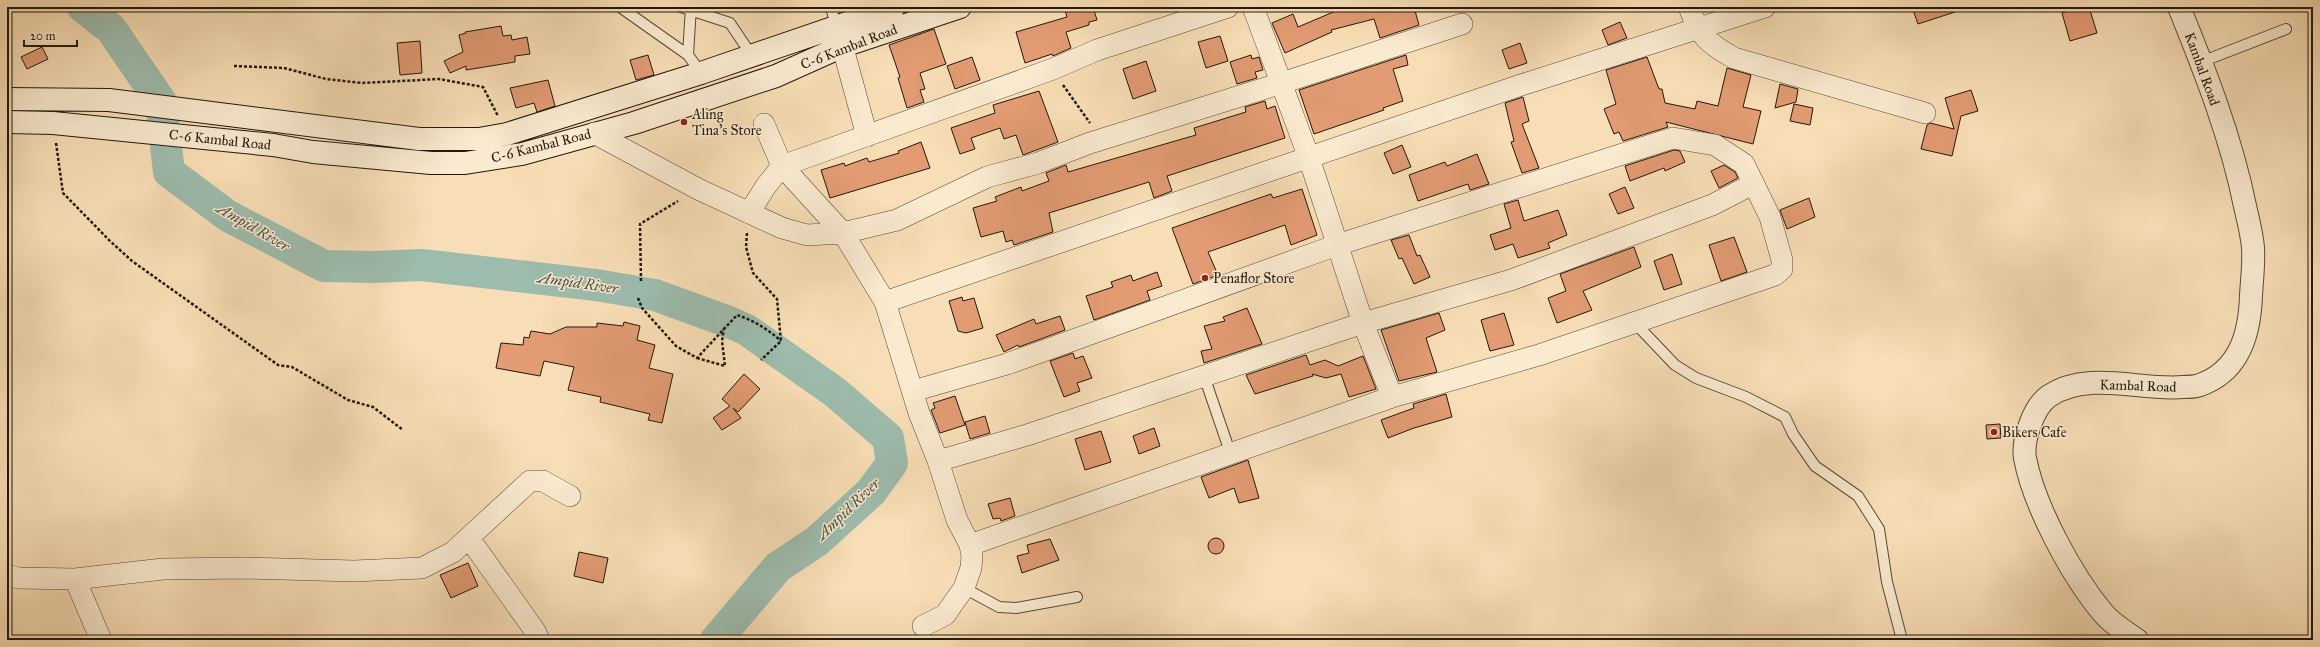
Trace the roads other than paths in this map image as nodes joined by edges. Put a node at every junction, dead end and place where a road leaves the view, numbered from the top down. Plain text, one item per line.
1 (620, 7) edge
2 (681, 7) edge
3 (894, 7) edge
4 (960, 7) edge
5 (1228, 7) edge
6 (1253, 7) edge
7 (1689, 7) edge
8 (1765, 7) edge
9 (2179, 7) edge
10 (691, 9) edge
11 (1462, 24) dead end
12 (837, 27) edge
13 (2286, 29) dead end
14 (1697, 30) junction
15 (688, 55) junction
16 (752, 56) junction
17 (2201, 62) junction
18 (701, 74) junction
19 (1282, 83) junction
20 (7, 99) edge
21 (1925, 113) dead end
22 (7, 122) edge
23 (764, 124) dead end
24 (594, 133) junction
25 (867, 136) junction
26 (1309, 158) junction
27 (782, 166) junction
28 (1753, 184) junction
29 (749, 213) junction
30 (843, 233) junction
31 (1337, 245) junction
32 (885, 302) junction
33 (1363, 323) junction
34 (1636, 324) junction
35 (1204, 376) junction
36 (913, 391) junction
37 (1392, 397) junction
38 (1230, 452) junction
39 (938, 461) junction
40 (570, 496) dead end
41 (469, 538) junction
42 (970, 545) junction
43 (7, 575) edge
44 (75, 580) junction
45 (964, 588) junction
46 (1077, 597) dead end
47 (923, 626) dead end
48 (101, 640) edge
49 (539, 640) edge
50 (1902, 640) edge
51 (2137, 640) edge

1 - 15 lane
2 - 10 lane
3 - 12 main road, C-6 Kambal Road
4 - 12 main road, C-6 Kambal Road
5 - 25 street
6 - 19 street
7 - 14 street
8 - 14 street
9 - 17 main road, Kambal Road
10 - 15 lane
10 - 16 lane
11 - 19 street
12 - 16 main road, C-6 Kambal Road
12 - 24 main road, C-6 Kambal Road
12 - 25 street
13 - 17 lane
14 - 21 street
14 - 26 street
15 - 18 lane
16 - 18 main road, C-6 Kambal Road
17 - 51 main road, Kambal Road
18 - 20 main road, C-6 Kambal Road
19 - 26 street
19 - 30 street
22 - 24 main road, C-6 Kambal Road
23 - 27 street
24 - 29 street
25 - 27 street
26 - 31 street
26 - 32 street
27 - 29 street
27 - 30 street
28 - 31 street
28 - 33 street
28 - 34 street
29 - 30 street
30 - 32 street
31 - 33 street
31 - 36 street
32 - 36 street
33 - 35 street
33 - 37 street
34 - 37 street
34 - 50 lane
35 - 38 lane
35 - 39 street
36 - 39 street
37 - 38 street
38 - 42 street
39 - 42 street
40 - 41 street
41 - 44 street
41 - 49 street
42 - 45 street
43 - 44 street
44 - 48 street
45 - 46 lane
45 - 47 street

